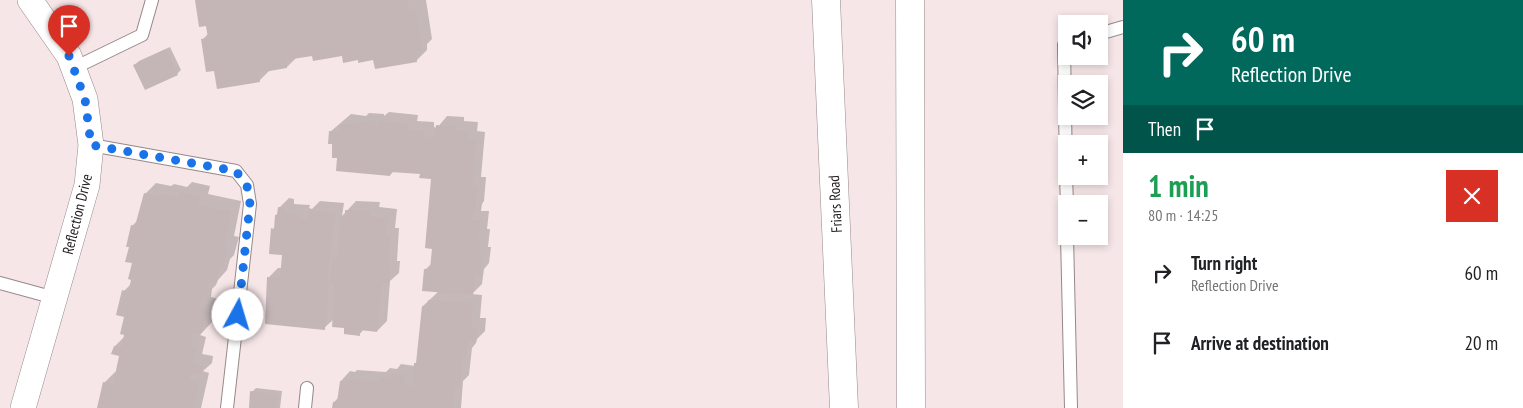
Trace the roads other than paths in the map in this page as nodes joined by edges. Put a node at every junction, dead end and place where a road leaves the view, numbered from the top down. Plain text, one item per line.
1 (30, 0) edge
2 (152, 0) edge
3 (826, 0) edge
4 (910, 0) edge
5 (1123, 27) edge
6 (1108, 31) edge
7 (1064, 65) edge
8 (74, 68) junction
9 (1065, 135) edge
10 (91, 145) junction
11 (1068, 245) edge
12 (0, 283) edge
13 (54, 298) junction
14 (307, 388) dead end
15 (23, 408) edge
16 (228, 408) edge
17 (305, 408) edge
18 (844, 408) edge
19 (911, 408) edge
20 (1071, 408) edge

1 - 8 street, Reflection Drive
2 - 8 lane
3 - 18 main road, Friars Road
4 - 19 main road
5 - 6 lane
7 - 9 lane
8 - 10 street, Reflection Drive
10 - 13 street, Reflection Drive
10 - 16 lane
11 - 20 lane
12 - 13 lane
13 - 15 street, Reflection Drive
14 - 17 lane

